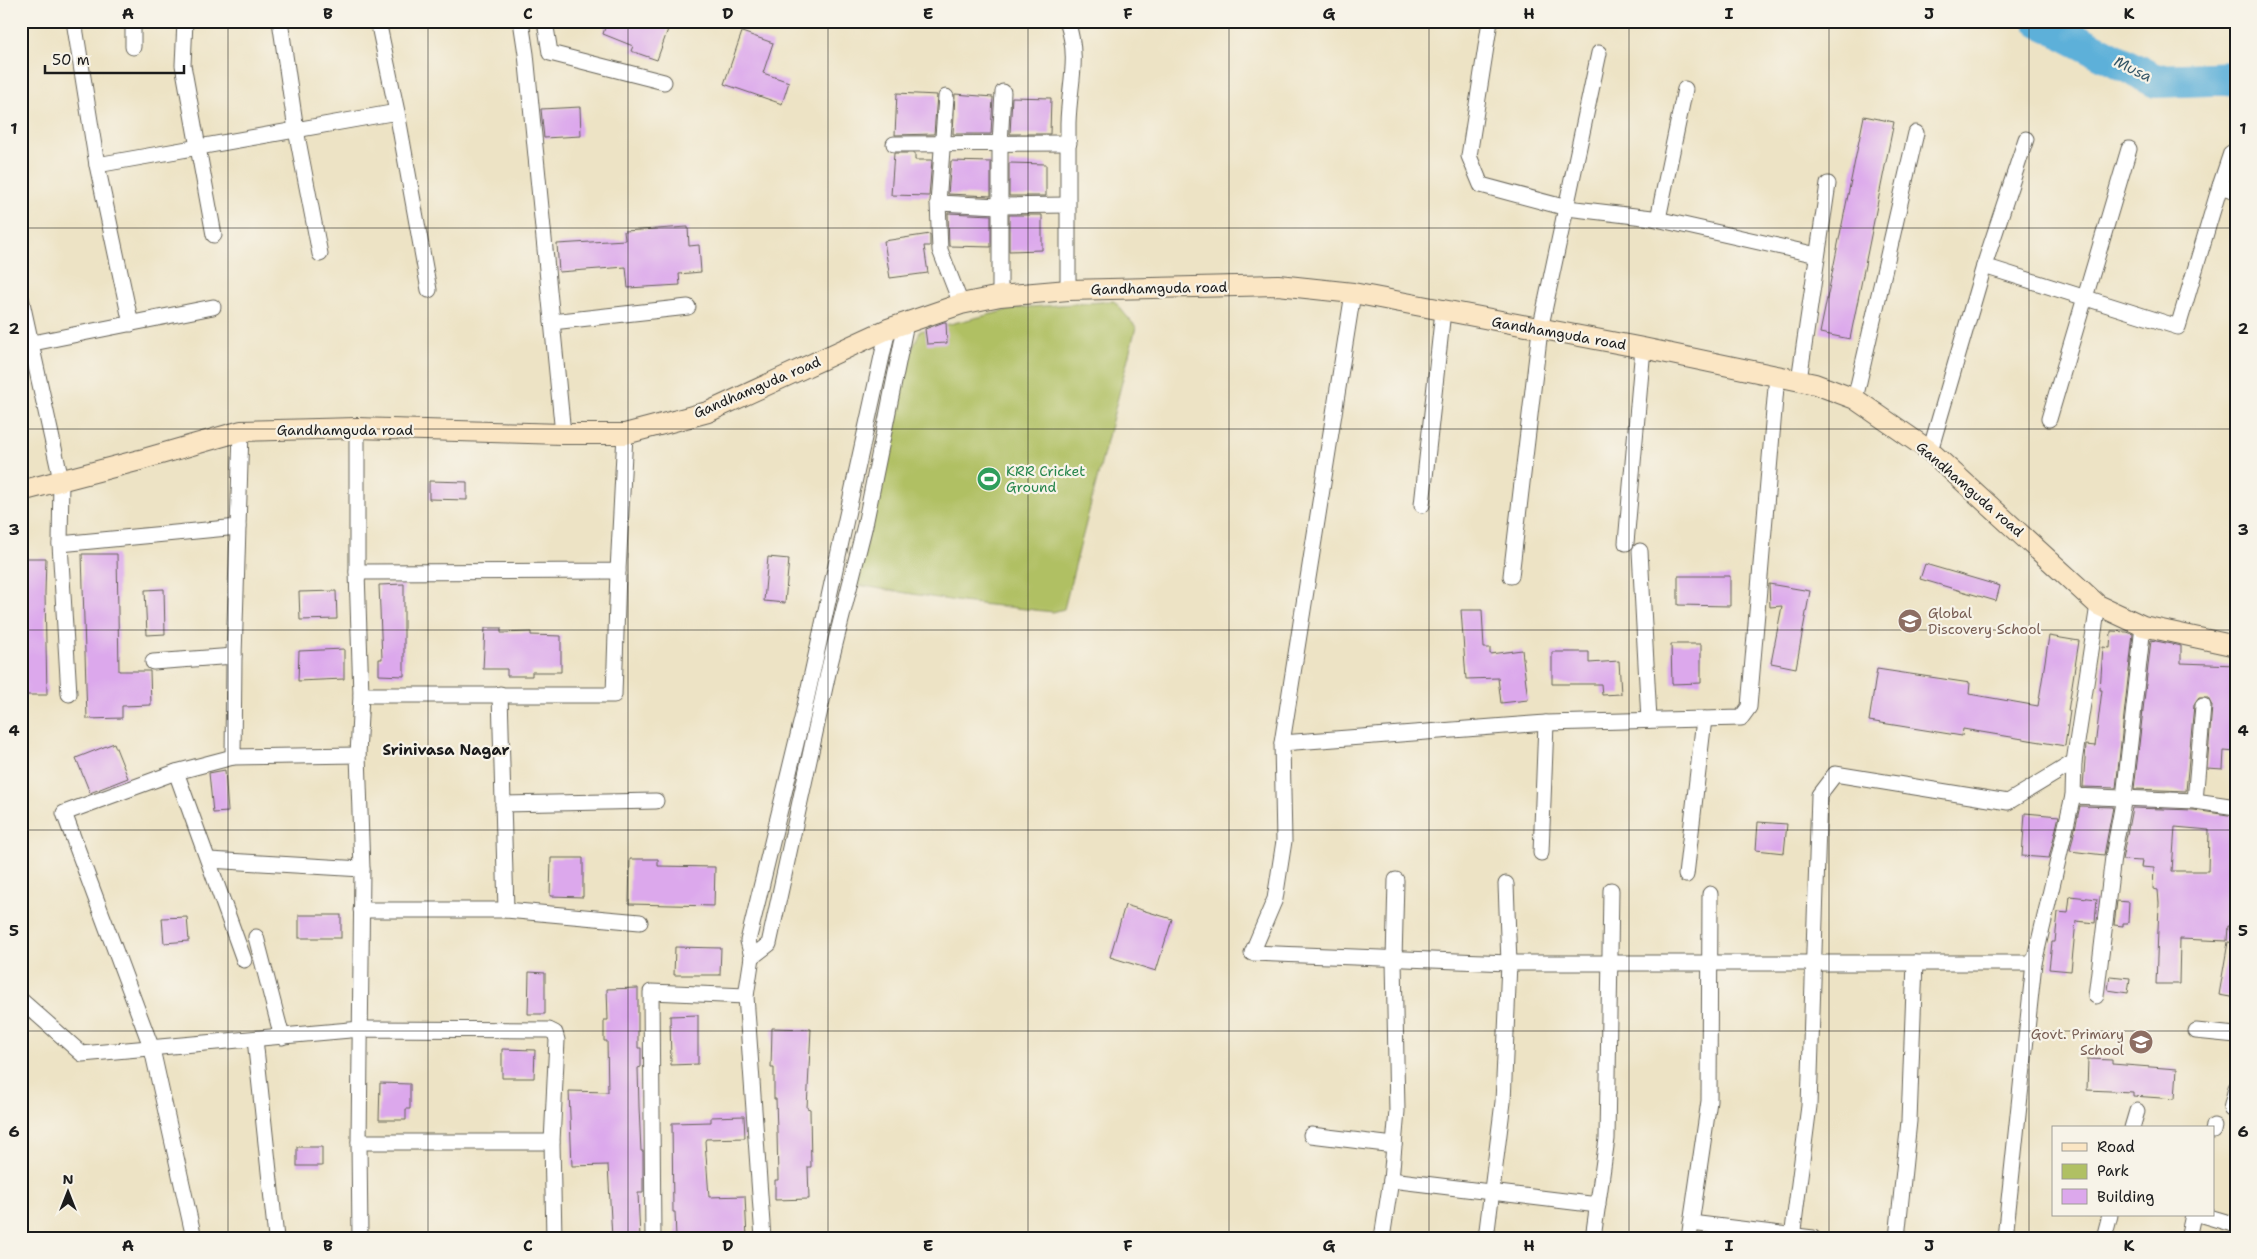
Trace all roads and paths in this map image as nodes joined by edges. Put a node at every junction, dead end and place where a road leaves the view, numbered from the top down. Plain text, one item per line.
1 (74, 21) edge
2 (133, 21) edge
3 (185, 21) edge
4 (280, 21) edge
5 (378, 21) edge
6 (521, 21) edge
7 (545, 21) edge
8 (1066, 21) edge
9 (1490, 21) edge
10 (133, 47) dead end
11 (550, 53) junction
12 (1599, 53) dead end
13 (526, 54) junction
14 (664, 82) dead end
15 (1684, 89) dead end
16 (1003, 92) dead end
17 (946, 97) dead end
18 (397, 112) junction
19 (296, 130) junction
20 (1916, 133) dead end
21 (2026, 139) dead end
22 (1068, 143) junction
23 (894, 144) dead end
24 (942, 144) junction
25 (1000, 144) junction
26 (198, 147) junction
27 (2129, 149) dead end
28 (2231, 153) dead end
29 (97, 165) junction
30 (1828, 184) dead end
31 (2220, 186) junction
32 (2236, 191) edge
33 (938, 203) junction
34 (1067, 205) junction
35 (999, 206) junction
36 (1567, 208) junction
37 (1658, 219) junction
38 (214, 235) dead end
39 (320, 254) dead end
40 (1817, 255) junction
41 (1984, 266) junction
42 (429, 290) dead end
43 (1068, 290) junction
44 (1353, 294) junction
45 (1000, 296) junction
46 (21, 298) edge
47 (2085, 298) junction
48 (961, 304) junction
49 (213, 307) dead end
50 (688, 307) dead end
51 (1443, 311) junction
52 (552, 322) junction
53 (131, 324) junction
54 (897, 326) junction
55 (1540, 330) junction
56 (26, 344) edge
57 (1643, 348) junction
58 (1777, 375) junction
59 (1799, 380) junction
60 (1855, 399) junction
61 (2049, 418) dead end
62 (357, 428) junction
63 (240, 431) junction
64 (563, 434) junction
65 (625, 434) junction
66 (1930, 451) junction
67 (61, 480) junction
68 (21, 491) edge
69 (1422, 505) dead end
70 (238, 527) junction
71 (1626, 543) dead end
72 (60, 544) junction
73 (1640, 551) dead end
74 (618, 571) junction
75 (357, 572) junction
76 (1511, 576) dead end
77 (2098, 605) junction
78 (827, 606) junction
79 (844, 610) junction
80 (2143, 626) junction
81 (2236, 646) edge
82 (234, 656) junction
83 (153, 662) dead end
84 (69, 694) dead end
85 (500, 694) junction
86 (361, 695) junction
87 (807, 695) junction
88 (823, 698) junction
89 (2204, 706) dead end
90 (1704, 719) junction
91 (1649, 720) junction
92 (1546, 723) junction
93 (1282, 743) junction
94 (358, 755) junction
95 (233, 757) junction
96 (2074, 762) junction
97 (176, 772) junction
98 (786, 782) junction
99 (804, 788) junction
100 (2073, 796) junction
101 (2124, 797) junction
102 (656, 801) dead end
103 (2195, 801) junction
104 (503, 804) junction
105 (2236, 807) edge
106 (1541, 853) dead end
107 (209, 860) junction
108 (362, 868) junction
109 (1686, 875) dead end
110 (1396, 880) dead end
111 (1506, 884) dead end
112 (1611, 890) dead end
113 (1710, 894) dead end
114 (362, 910) junction
115 (506, 910) junction
116 (640, 922) dead end
117 (256, 937) dead end
118 (752, 957) junction
119 (244, 960) dead end
120 (1394, 960) junction
121 (1509, 963) junction
122 (1709, 963) junction
123 (1915, 963) junction
124 (2034, 963) junction
125 (1610, 964) junction
126 (1813, 964) junction
127 (746, 996) junction
128 (2096, 996) dead end
129 (21, 1000) edge
130 (361, 1028) junction
131 (2196, 1031) dead end
132 (2236, 1035) edge
133 (282, 1036) junction
134 (255, 1039) junction
135 (152, 1049) junction
136 (2236, 1088) edge
137 (2231, 1108) dead end
138 (2137, 1111) dead end
139 (2133, 1126) edge
140 (1311, 1135) dead end
141 (358, 1142) junction
142 (552, 1142) junction
143 (1394, 1145) junction
144 (1391, 1180) junction
145 (1492, 1192) junction
146 (1598, 1205) junction
147 (2110, 1216) edge
148 (2193, 1216) edge
149 (2205, 1216) edge
150 (2236, 1225) edge
151 (1690, 1230) edge
152 (1792, 1236) edge
153 (194, 1238) edge
154 (276, 1238) edge
155 (360, 1238) edge
156 (554, 1238) edge
157 (653, 1238) edge
158 (763, 1238) edge
159 (1382, 1238) edge
160 (1486, 1238) edge
161 (1593, 1238) edge
162 (1813, 1238) edge
163 (1897, 1238) edge
164 (2005, 1238) edge
165 (2104, 1238) edge
166 (2188, 1238) edge

1 - 29 street
2 - 10 street
3 - 26 street
4 - 19 street
5 - 18 street
6 - 13 street
7 - 11 street
8 - 22 street
9 - 36 street
11 - 13 street
11 - 14 street
12 - 36 street
13 - 52 street
15 - 37 street
16 - 25 street
17 - 24 street
18 - 19 street
18 - 42 street
19 - 26 street
19 - 39 street
20 - 60 street
21 - 41 street
22 - 25 street
22 - 34 street
23 - 24 street
24 - 25 street
24 - 33 street
25 - 35 street
26 - 29 street
26 - 38 street
27 - 47 street
28 - 31 street
29 - 53 street
30 - 40 street
31 - 32 street
31 - 47 street
33 - 35 street
33 - 48 street
34 - 35 street
34 - 43 street
35 - 45 street
36 - 37 street
36 - 55 street
37 - 40 street
40 - 59 street
41 - 47 street
41 - 66 street
43 - 44 street, Gandhamguda road
43 - 45 street, Gandhamguda road
44 - 51 street, Gandhamguda road
44 - 93 street
45 - 48 street, Gandhamguda road
46 - 56 street
47 - 61 street
48 - 54 street, Gandhamguda road
49 - 53 street
50 - 52 street
51 - 55 street, Gandhamguda road
51 - 69 street
52 - 64 street
53 - 56 street
54 - 65 street, Gandhamguda road
54 - 78 street
54 - 79 street
55 - 57 street, Gandhamguda road
55 - 76 street
56 - 67 street
57 - 58 street, Gandhamguda road
57 - 71 street
58 - 59 street, Gandhamguda road
58 - 90 street
59 - 60 street, Gandhamguda road
60 - 66 street, Gandhamguda road
62 - 63 street, Gandhamguda road
62 - 64 street, Gandhamguda road
62 - 75 street
63 - 67 street, Gandhamguda road
63 - 70 street
64 - 65 street, Gandhamguda road
65 - 74 street
66 - 77 street, Gandhamguda road
67 - 68 street, Gandhamguda road
67 - 72 street
70 - 72 street
70 - 82 street
72 - 84 street
73 - 91 street
74 - 75 street
74 - 85 street
75 - 86 street
77 - 80 street, Gandhamguda road
77 - 96 street
78 - 79 street
78 - 87 street
79 - 88 street
80 - 81 street, Gandhamguda road
80 - 101 street
82 - 83 street
82 - 95 street
85 - 86 street
85 - 104 street
86 - 94 street
87 - 88 street
87 - 98 street
88 - 99 street
89 - 103 street
90 - 91 street
90 - 109 street
91 - 92 street
92 - 93 street
92 - 106 street
93 - 120 street
94 - 95 street
94 - 108 street
95 - 97 street
96 - 100 street
96 - 126 street
97 - 107 street
97 - 135 street
98 - 99 street
98 - 118 street
99 - 118 street
100 - 101 street
100 - 124 street
101 - 103 street
101 - 128 street
102 - 104 street
103 - 105 street
104 - 115 street
107 - 108 street
107 - 119 street
108 - 114 street
110 - 120 street
111 - 121 street
112 - 125 street
113 - 122 street
114 - 115 street
114 - 130 street
115 - 116 street
117 - 133 street
118 - 127 street
120 - 121 street
120 - 143 street
121 - 125 street
121 - 145 street
122 - 125 street
122 - 126 street
122 - 151 street
123 - 124 street
123 - 126 street
123 - 163 street
124 - 164 street
125 - 146 street
126 - 152 street
127 - 157 street
127 - 158 street
129 - 135 street
130 - 133 street
130 - 141 street
130 - 142 street
131 - 132 street
133 - 134 street
134 - 135 street
134 - 154 street
135 - 153 street
136 - 137 street
138 - 139 street
140 - 143 street
141 - 142 street
141 - 155 street
142 - 156 street
143 - 144 street
144 - 145 street
144 - 159 street
145 - 146 street
145 - 160 street
146 - 161 street
147 - 165 street
148 - 166 street
149 - 150 street
151 - 152 street
152 - 162 street

